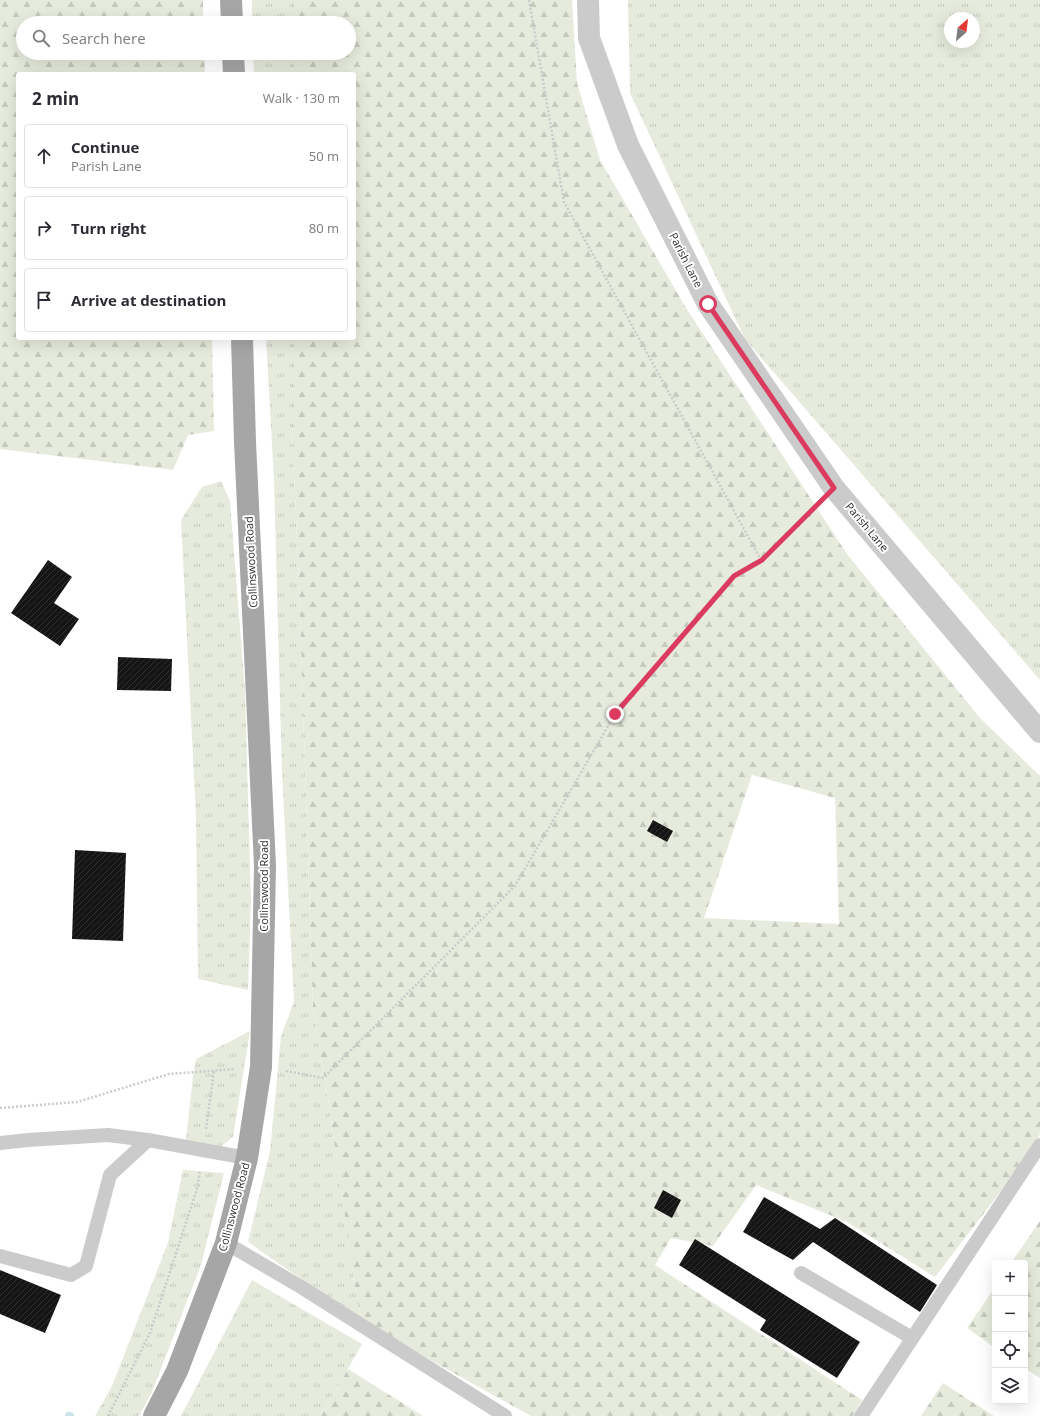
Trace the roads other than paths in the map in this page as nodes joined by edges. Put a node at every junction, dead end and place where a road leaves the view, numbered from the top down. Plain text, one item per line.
1 (231, 0) edge
2 (588, 0) edge
3 (232, 16) edge
4 (233, 60) edge
5 (234, 72) edge
6 (242, 340) edge
7 (1040, 732) edge
8 (148, 1140) junction
9 (0, 1143) edge
10 (1040, 1145) edge
11 (247, 1158) junction
12 (226, 1243) junction
13 (0, 1256) edge
14 (801, 1273) dead end
15 (912, 1338) junction
16 (154, 1416) edge
17 (504, 1416) edge
18 (861, 1416) edge

1 - 3 main road
2 - 7 street, Parish Lane
4 - 5 main road
6 - 11 main road, Collinswood Road
8 - 9 lane
8 - 11 lane
8 - 13 lane
10 - 15 lane
11 - 12 main road, Collinswood Road
12 - 16 main road, Collinswood Road
12 - 17 lane
14 - 15 lane
15 - 18 lane

